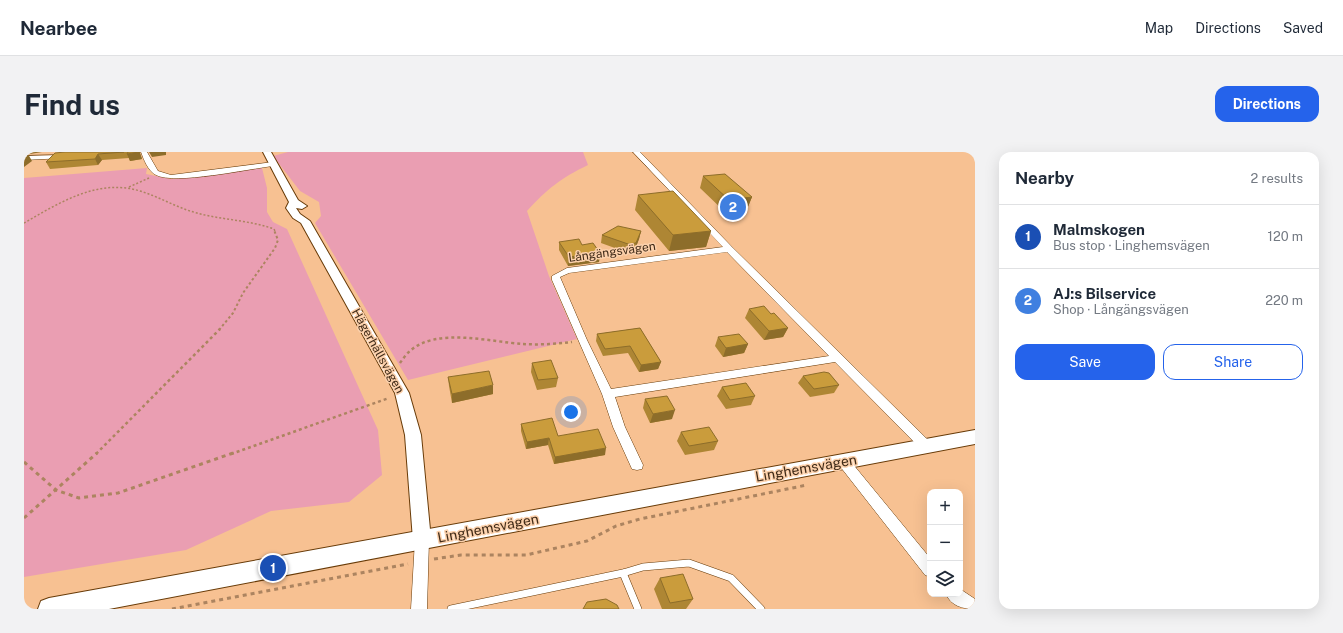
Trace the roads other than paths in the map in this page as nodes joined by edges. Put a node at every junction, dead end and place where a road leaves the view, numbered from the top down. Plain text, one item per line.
1 (144, 152) edge
2 (267, 152) edge
3 (636, 152) edge
4 (74, 155) edge
5 (24, 158) edge
6 (273, 164) junction
7 (729, 249) junction
8 (837, 358) junction
9 (608, 394) junction
10 (975, 437) edge
11 (926, 446) junction
12 (843, 461) junction
13 (637, 465) dead end
14 (422, 540) junction
15 (927, 566) edge
16 (623, 573) junction
17 (958, 597) edge
18 (975, 608) edge
19 (49, 609) edge
20 (418, 609) edge
21 (451, 609) edge
22 (638, 609) edge
23 (762, 609) edge

1 - 6 street
2 - 6 street, Hägerhällsvägen
3 - 7 street
4 - 5 street
6 - 14 street, Hägerhällsvägen
7 - 8 street
7 - 9 street, Långängsvägen
8 - 9 street
8 - 11 street
9 - 13 street, Långängsvägen
10 - 11 main road, Linghemsvägen
11 - 12 main road, Linghemsvägen
12 - 14 main road, Linghemsvägen
12 - 15 street
14 - 19 main road, Linghemsvägen
14 - 20 street
16 - 21 lane
16 - 22 lane
16 - 23 lane
17 - 18 street

